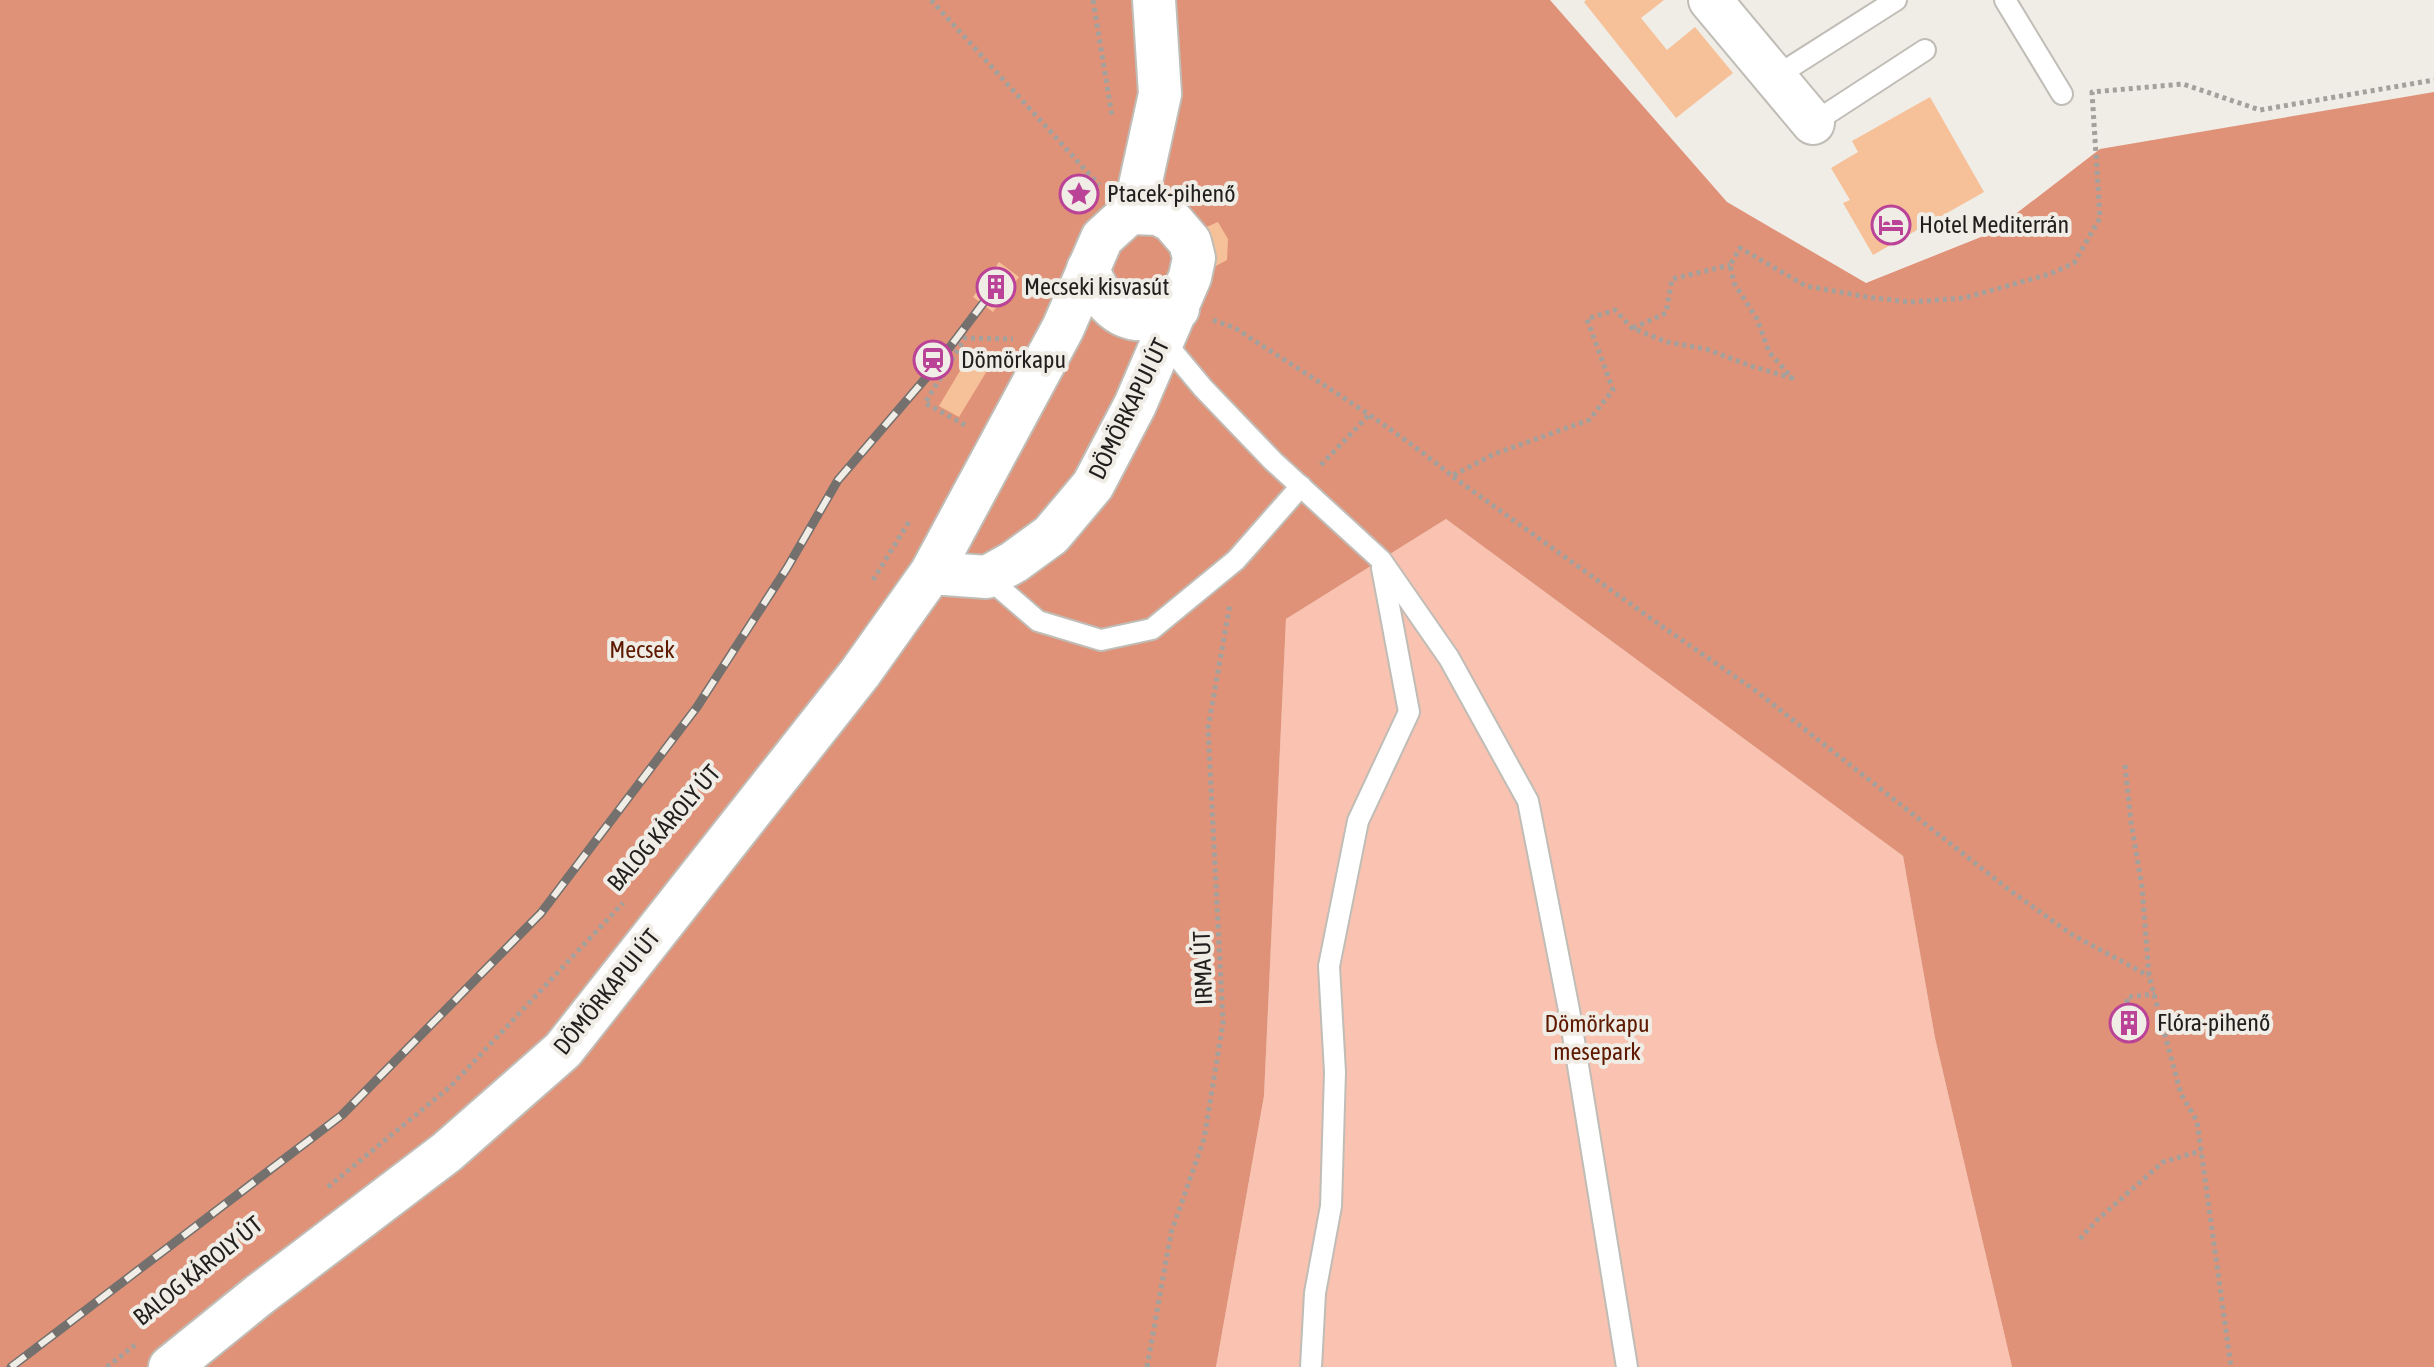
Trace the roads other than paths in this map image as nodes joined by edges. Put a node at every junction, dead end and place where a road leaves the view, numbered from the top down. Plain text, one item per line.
1 (1154, 0) edge
2 (1710, 0) edge
3 (1896, 0) edge
4 (2005, 0) edge
5 (1925, 50) dead end
6 (1775, 77) junction
7 (2062, 94) dead end
8 (1813, 123) joint
9 (1134, 213) junction
10 (1088, 269) junction
11 (1183, 322) junction
12 (1301, 486) junction
13 (1381, 560) junction
14 (931, 573) junction
15 (987, 577) junction
16 (155, 1354) edge
17 (1311, 1367) edge
18 (1627, 1367) edge

1 - 9 street
2 - 6 street
3 - 6 lane
4 - 7 lane
5 - 8 lane
6 - 8 street
9 - 10 street, DÖMÖRKAPUI ÚT
9 - 11 street, DÖMÖRKAPUI ÚT
10 - 11 street
10 - 14 street, DÖMÖRKAPUI ÚT
11 - 12 lane
11 - 15 street, DÖMÖRKAPUI ÚT
12 - 13 lane
12 - 15 lane
13 - 17 lane
13 - 18 lane
14 - 15 street
14 - 16 street, DÖMÖRKAPUI ÚT

